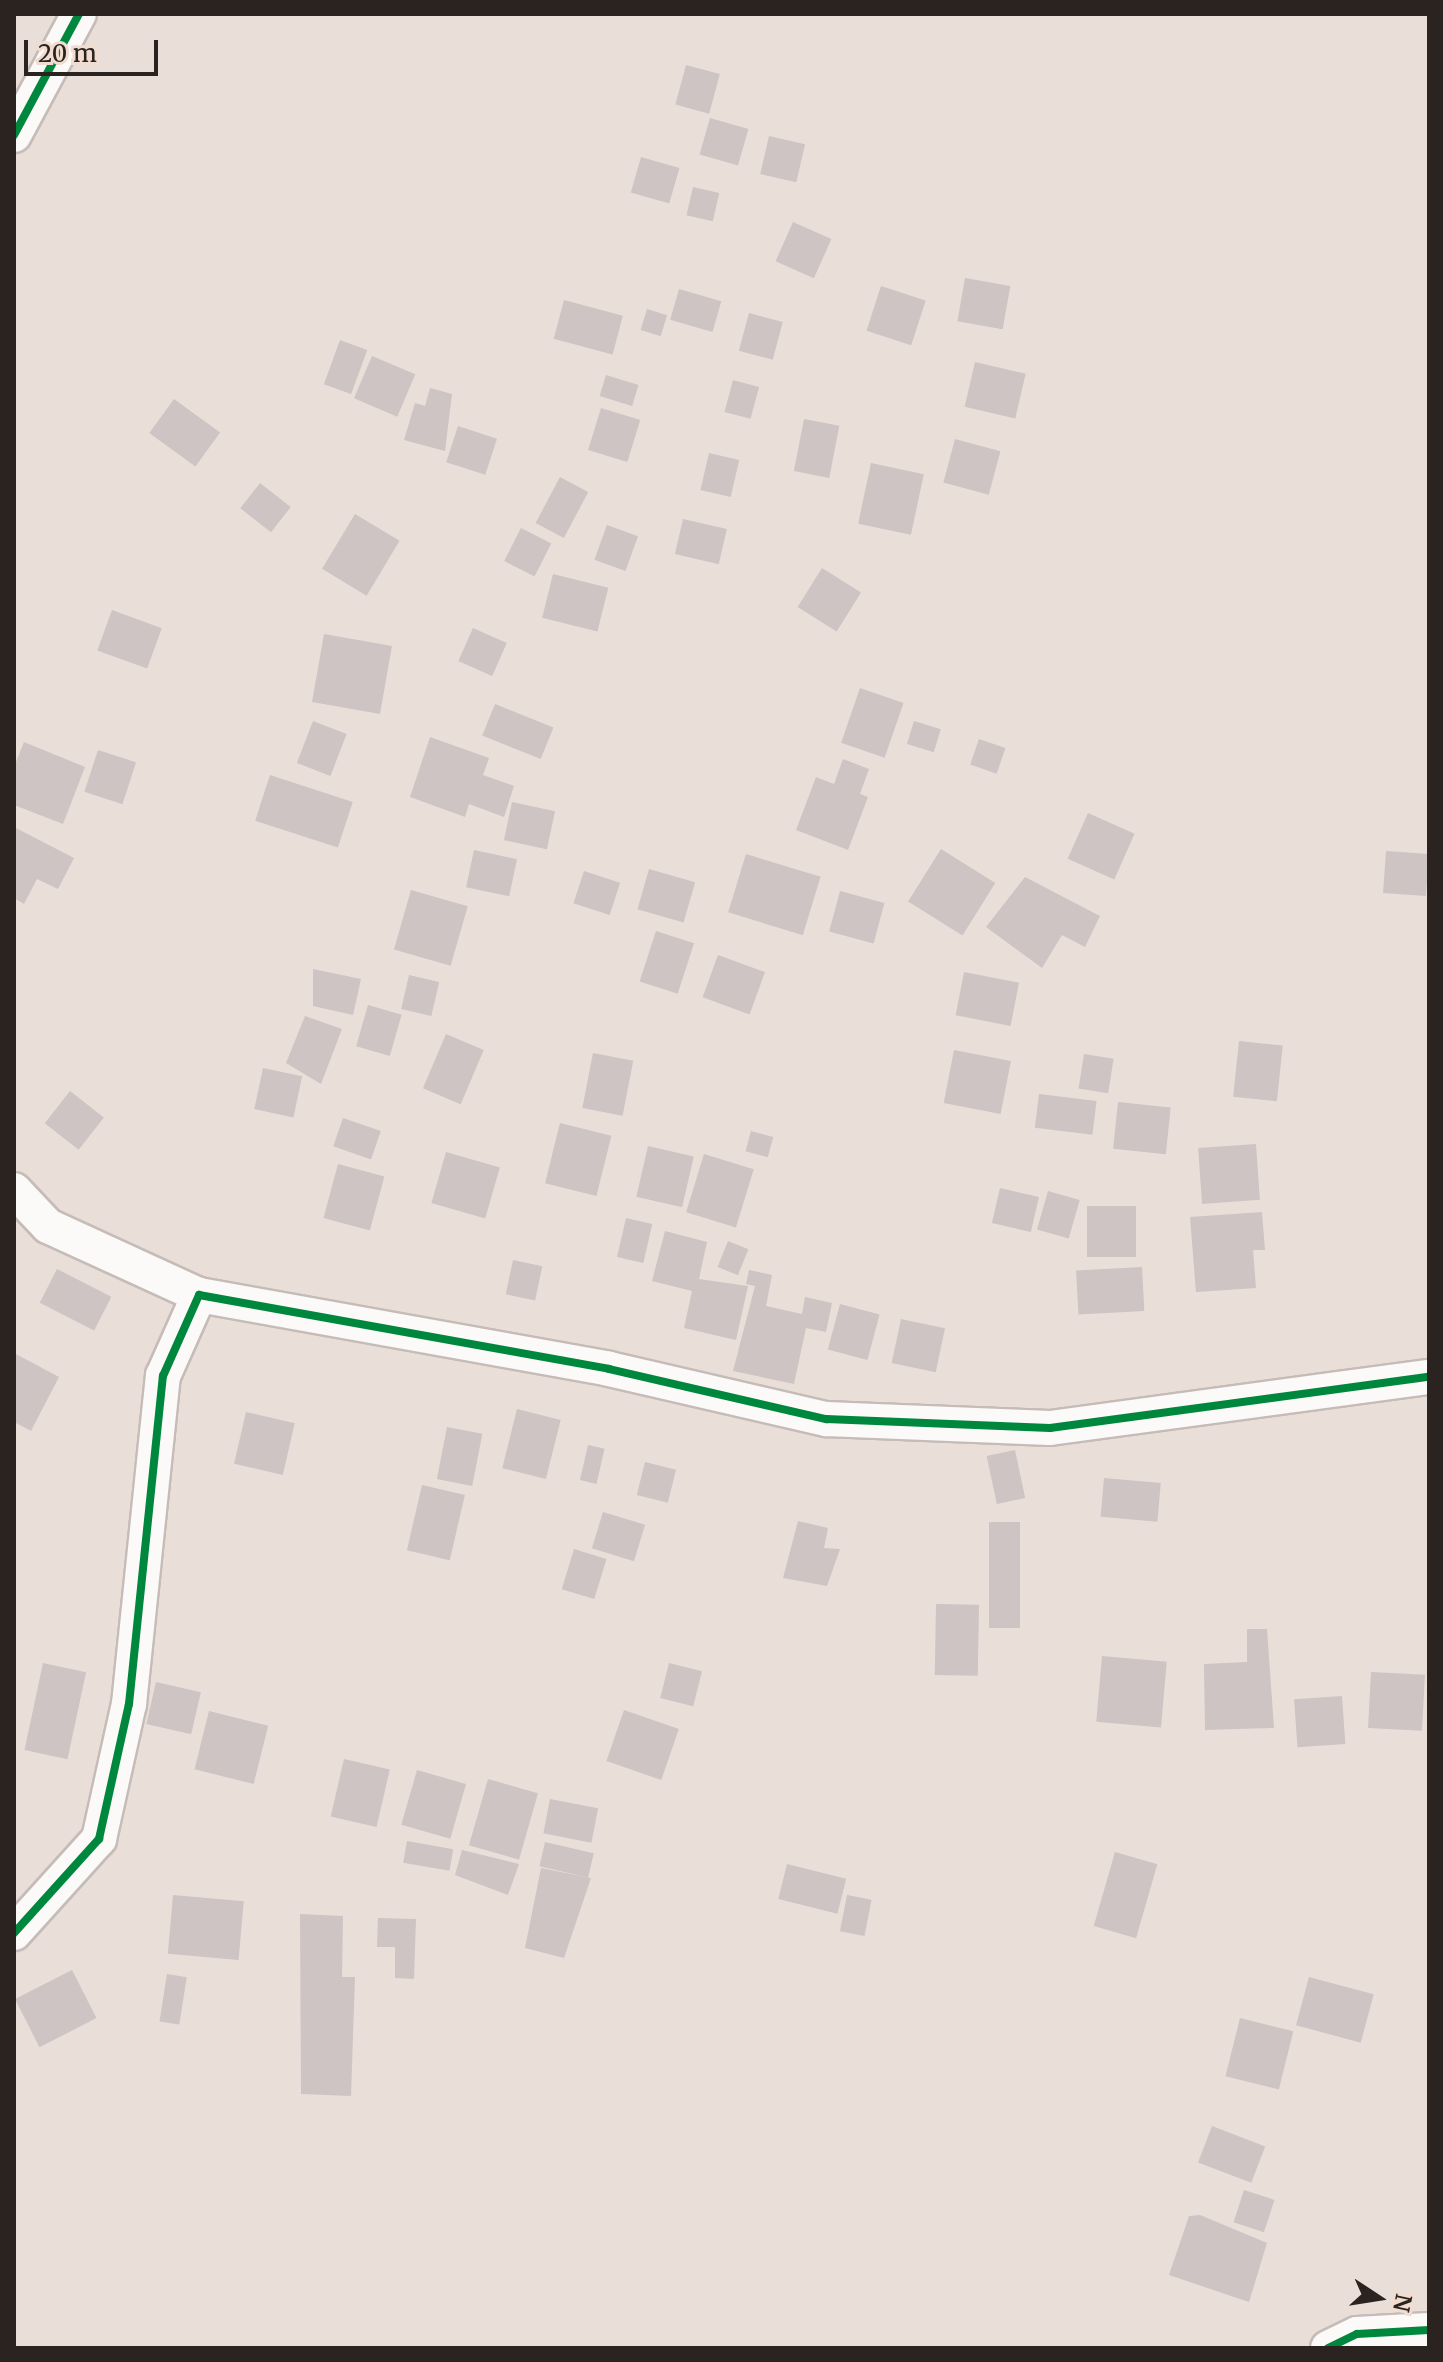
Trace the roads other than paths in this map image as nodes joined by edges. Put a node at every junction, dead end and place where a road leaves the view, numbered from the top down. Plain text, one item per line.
1 (79, 14) edge
2 (14, 135) edge
3 (14, 1190) edge
4 (199, 1295) junction
5 (1429, 1377) edge
6 (14, 1933) edge
7 (1429, 2330) edge
8 (1328, 2348) edge

1 - 2 street
3 - 4 street
4 - 5 street
4 - 6 street
7 - 8 street

